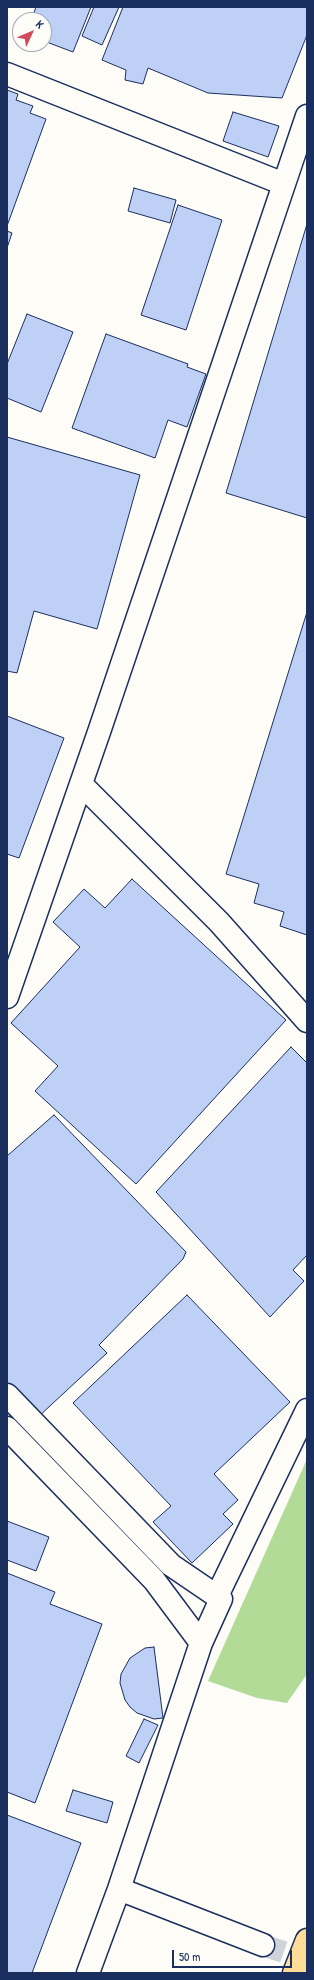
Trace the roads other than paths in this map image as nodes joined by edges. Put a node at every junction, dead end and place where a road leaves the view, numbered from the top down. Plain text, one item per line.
1 (7, 74) edge
2 (307, 116) edge
3 (284, 184) junction
4 (81, 784) junction
5 (7, 997) edge
6 (307, 1021) edge
7 (7, 1395) edge
8 (307, 1410) edge
9 (7, 1428) edge
10 (219, 1598) junction
11 (201, 1643) junction
12 (119, 1890) junction
13 (307, 1940) edge
14 (263, 1945) tunnel mouth
15 (88, 1973) edge
16 (294, 1973) edge

1 - 3 street
2 - 3 street
3 - 4 street
4 - 5 street
4 - 6 street
7 - 10 street
8 - 10 street
9 - 11 street
10 - 11 street
11 - 12 street
12 - 14 street
12 - 15 street
13 - 16 highway

